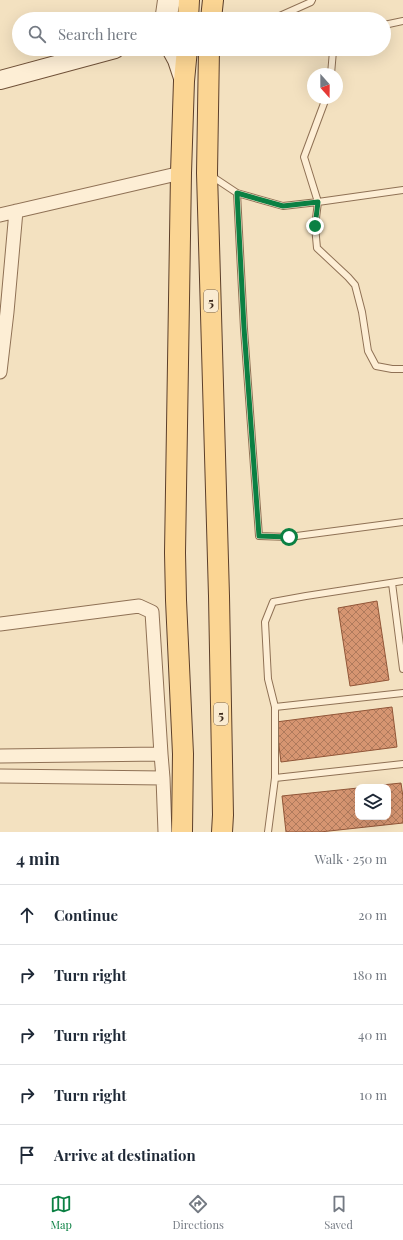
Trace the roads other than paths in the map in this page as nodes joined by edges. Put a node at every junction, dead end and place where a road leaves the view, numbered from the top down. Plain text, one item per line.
1 (161, 0) edge
2 (171, 0) edge
3 (189, 0) edge
4 (213, 0) edge
5 (312, 0) edge
6 (159, 12) edge
7 (168, 12) edge
8 (188, 12) edge
9 (212, 12) edge
10 (289, 12) edge
11 (403, 21) edge
12 (391, 24) edge
13 (48, 56) edge
14 (89, 56) edge
15 (175, 56) edge
16 (186, 56) edge
17 (209, 56) edge
18 (333, 56) edge
19 (332, 68) edge
20 (0, 69) edge
21 (0, 80) edge
22 (184, 81) junction
23 (324, 104) edge
24 (182, 173) junction
25 (208, 173) junction
26 (403, 190) edge
27 (237, 193) junction
28 (318, 202) junction
29 (16, 211) junction
30 (0, 215) edge
31 (403, 369) edge
32 (0, 372) edge
33 (403, 522) edge
34 (403, 581) edge
35 (392, 583) junction
36 (0, 624) edge
37 (403, 669) edge
38 (403, 693) edge
39 (275, 707) junction
40 (161, 754) junction
41 (0, 756) edge
42 (403, 764) edge
43 (0, 776) edge
44 (163, 778) junction
45 (274, 778) junction
46 (165, 832) edge
47 (182, 832) edge
48 (222, 832) edge
49 (268, 832) edge

1 - 6 lane
2 - 7 main road
3 - 8 main road
4 - 9 main road
5 - 10 lane
11 - 12 lane
13 - 20 main road
14 - 21 main road
15 - 22 main road
16 - 22 main road
17 - 25 main road, 5
18 - 19 lane
22 - 24 main road
23 - 28 lane
24 - 29 street
24 - 47 main road
25 - 27 lane
25 - 48 main road, 5
26 - 28 lane
27 - 28 lane
27 - 33 lane
28 - 31 lane
29 - 30 street
29 - 32 street
34 - 35 lane
35 - 37 lane
35 - 39 lane
36 - 40 street
38 - 39 lane
39 - 45 lane
40 - 41 street
40 - 44 street
42 - 45 lane
43 - 44 street
44 - 46 street
45 - 49 lane

